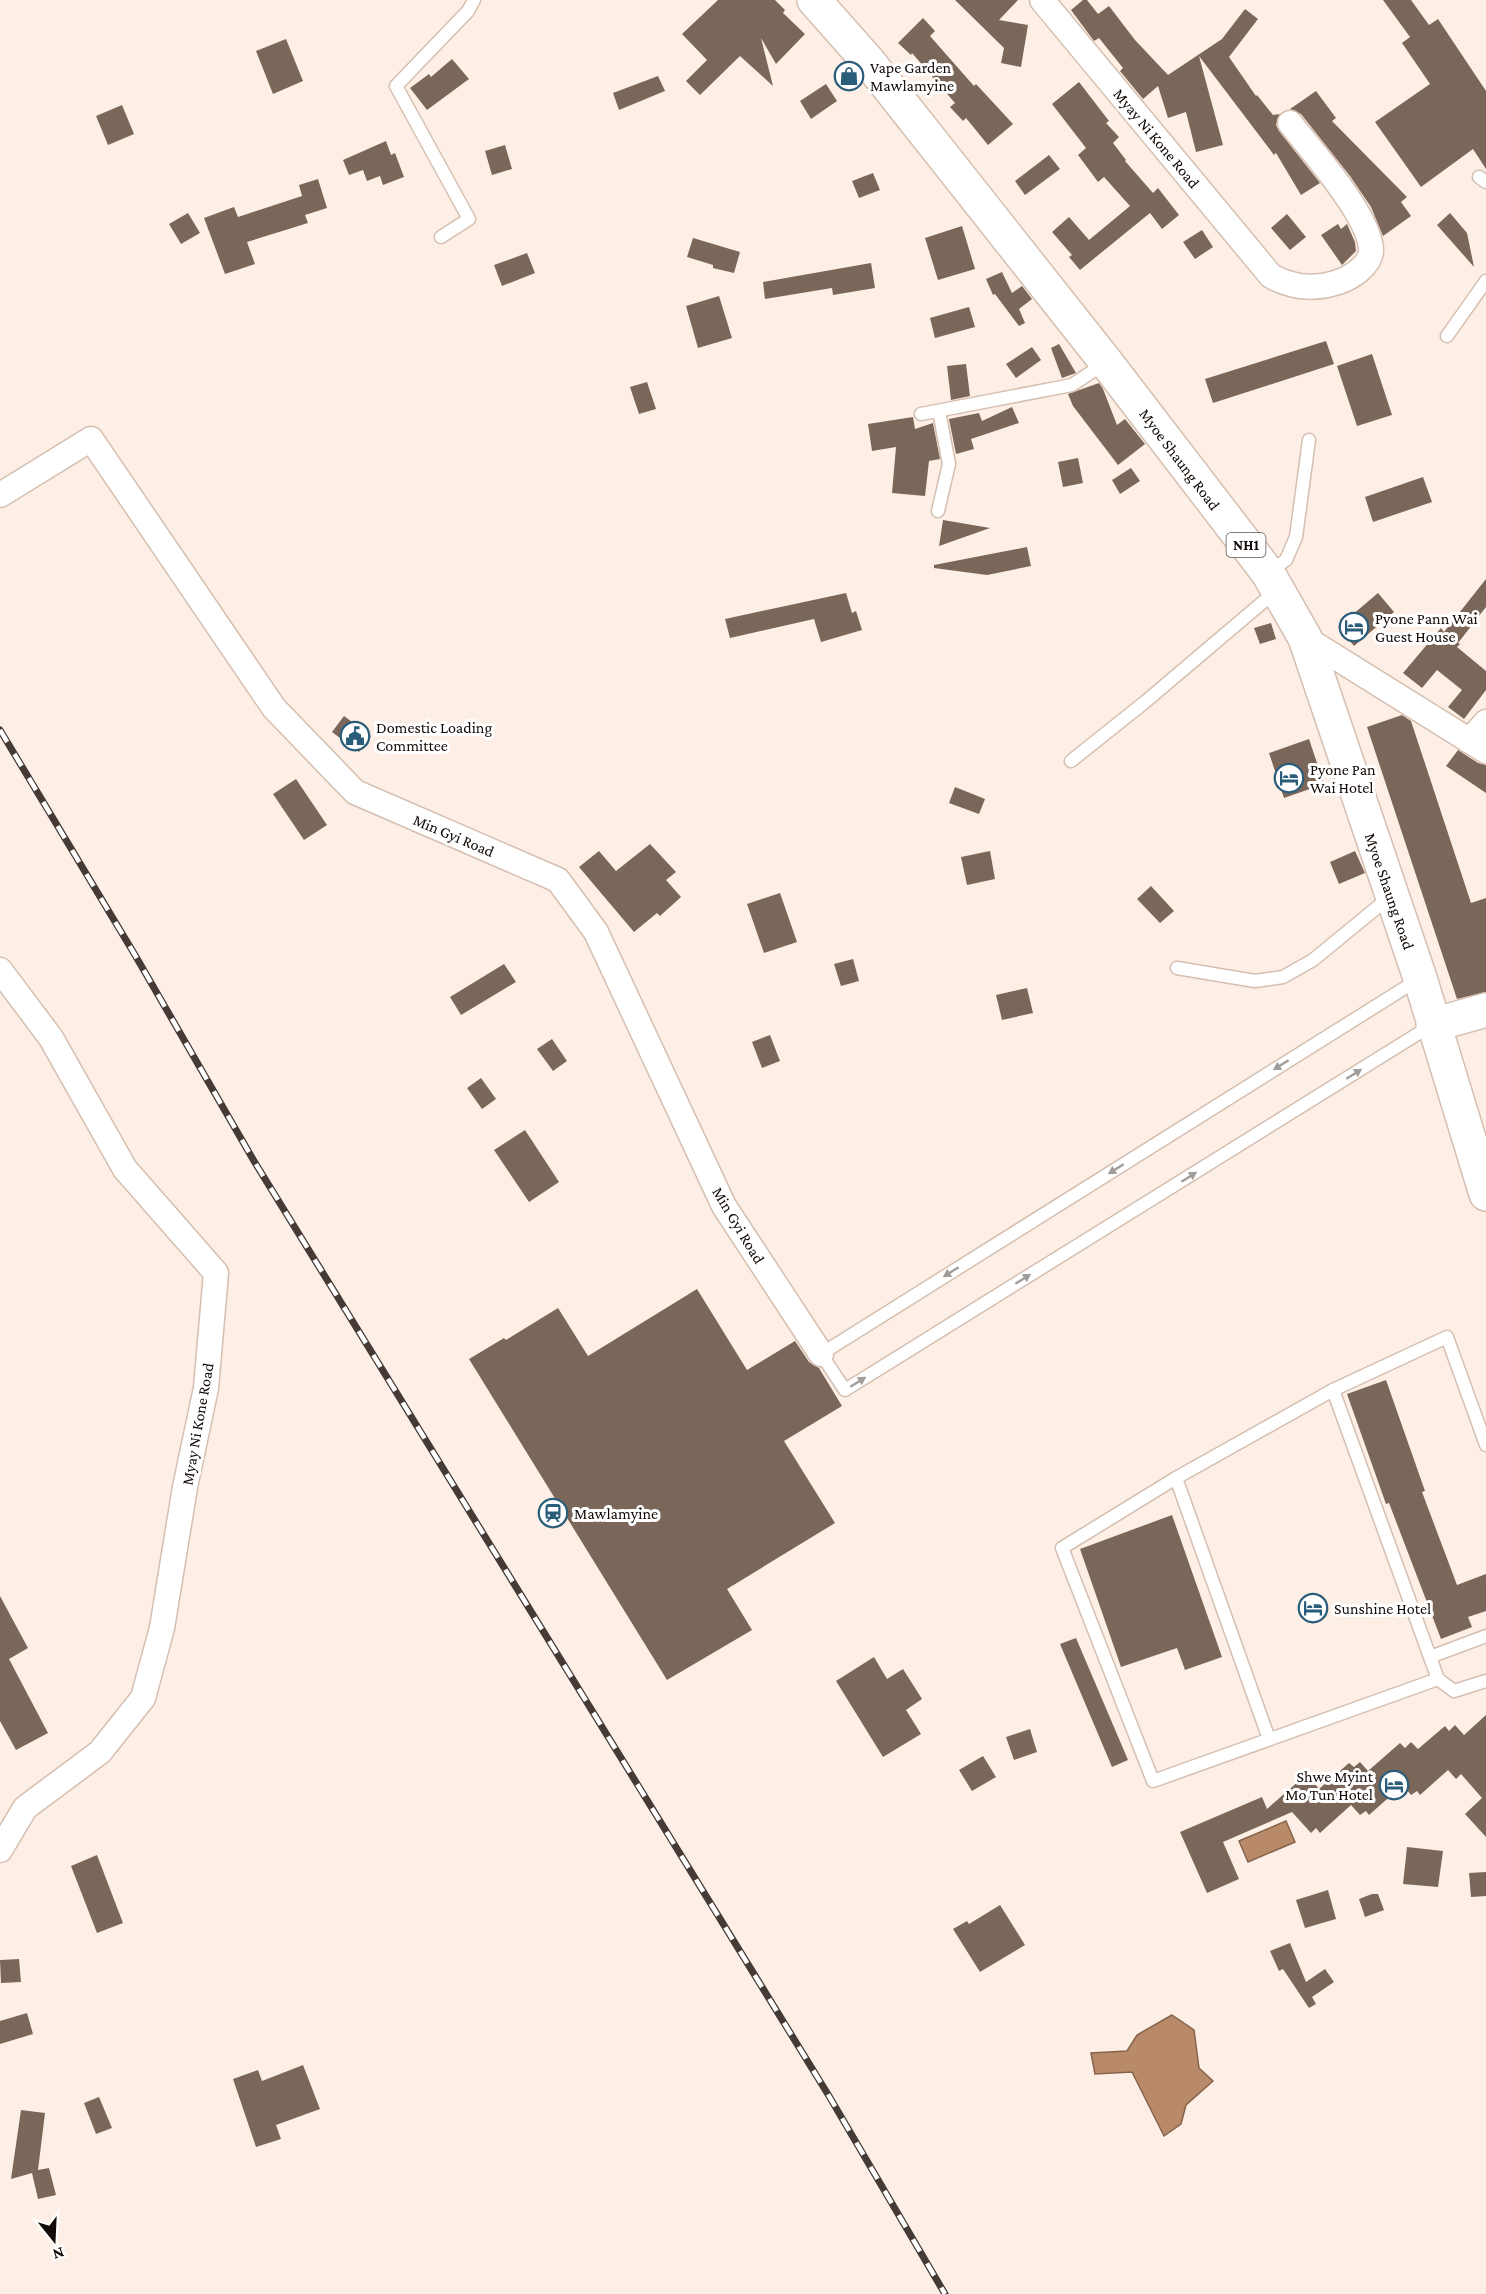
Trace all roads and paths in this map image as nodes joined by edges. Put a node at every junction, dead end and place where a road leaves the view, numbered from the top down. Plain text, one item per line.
1 (474, 0) edge
2 (814, 0) edge
3 (1042, 0) edge
4 (1290, 123) dead end
5 (441, 237) dead end
6 (1486, 281) edge
7 (1447, 336) dead end
8 (1106, 362) junction
9 (939, 411) junction
10 (921, 414) dead end
11 (1309, 440) dead end
12 (0, 495) edge
13 (938, 511) dead end
14 (1272, 582) junction
15 (1305, 638) junction
16 (1486, 722) edge
17 (1478, 746) edge
18 (1071, 760) dead end
19 (1392, 896) junction
20 (1177, 968) dead end
21 (0, 970) edge
22 (1420, 978) junction
23 (1486, 1010) edge
24 (1433, 1025) junction
25 (1486, 1194) edge
26 (821, 1354) junction
27 (1333, 1390) junction
28 (1486, 1445) edge
29 (1176, 1478) junction
30 (1486, 1636) edge
31 (1430, 1658) junction
32 (1438, 1679) junction
33 (1486, 1682) edge
34 (1269, 1740) junction
35 (3, 1834) edge

1 - 5 lane
2 - 8 main road, Myoe Shaung Road / NH1
3 - 4 street
6 - 7 lane
8 - 9 lane
8 - 14 main road, Myoe Shaung Road / NH1
9 - 10 lane
9 - 13 lane
11 - 14 lane
12 - 26 street, Min Gyi Road
14 - 15 main road, Myoe Shaung Road / NH1
14 - 18 lane
15 - 17 street
15 - 19 main road, Myoe Shaung Road / NH1
16 - 17 street
19 - 20 lane
19 - 22 main road, Myoe Shaung Road / NH1
21 - 35 street, Myay Ni Kone Road
22 - 24 main road, Myoe Shaung Road / NH1
22 -> 26 lane
23 - 24 main road
24 - 25 main road, Myoe Shaung Road / NH1
26 -> 24 lane
27 - 28 lane
27 - 29 lane
27 - 31 lane
29 - 34 lane
29 - 34 lane
30 - 31 lane
31 - 32 lane
32 - 33 lane
32 - 34 lane

